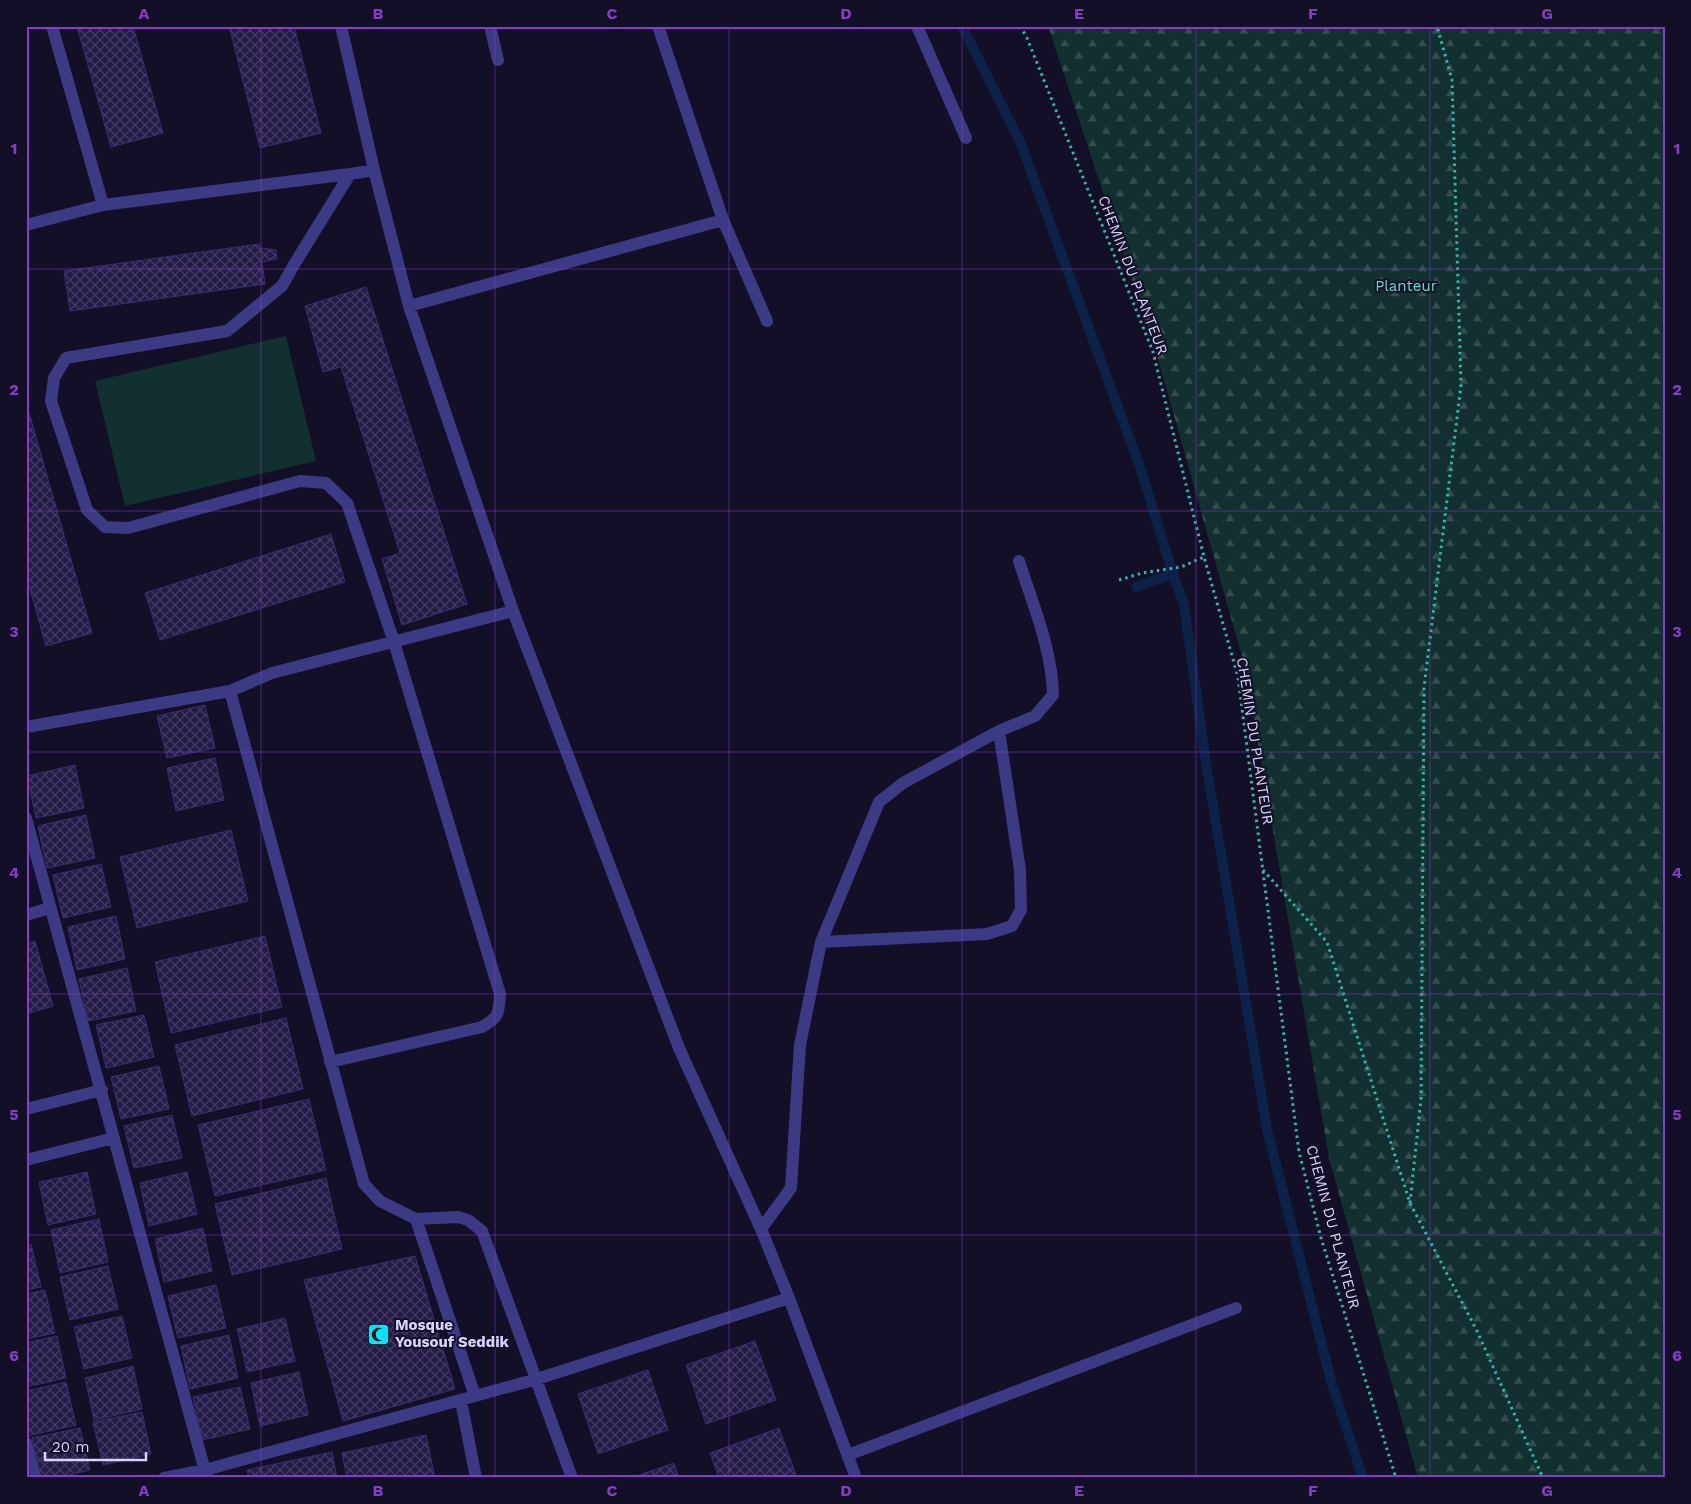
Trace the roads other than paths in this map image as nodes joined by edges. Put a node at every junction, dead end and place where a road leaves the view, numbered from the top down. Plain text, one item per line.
1 (52, 26) edge
2 (342, 26) edge
3 (490, 26) edge
4 (658, 26) edge
5 (917, 26) edge
6 (498, 60) dead end
7 (966, 138) dead end
8 (374, 170) junction
9 (350, 174) junction
10 (102, 205) junction
11 (724, 220) junction
12 (26, 225) edge
13 (409, 306) junction
14 (767, 321) dead end
15 (1019, 561) dead end
16 (513, 611) junction
17 (394, 642) junction
18 (230, 691) junction
19 (26, 727) edge
20 (998, 731) junction
21 (26, 818) edge
22 (50, 908) junction
23 (26, 915) edge
24 (821, 942) junction
25 (330, 1062) junction
26 (102, 1090) junction
27 (26, 1109) edge
28 (114, 1138) junction
29 (26, 1160) edge
30 (416, 1219) junction
31 (761, 1228) junction
32 (789, 1298) junction
33 (1236, 1308) dead end
34 (537, 1379) junction
35 (475, 1396) junction
36 (461, 1401) junction
37 (26, 1443) edge
38 (848, 1455) junction
39 (206, 1474) edge
40 (35, 1478) edge
41 (164, 1478) edge
42 (476, 1478) edge
43 (572, 1478) edge
44 (856, 1478) edge

1 - 10 street
2 - 8 street
3 - 6 street
4 - 11 street
5 - 7 street
8 - 9 street
8 - 13 street
9 - 10 street
9 - 17 street
10 - 12 street
11 - 13 street
11 - 14 street
13 - 16 street
15 - 20 street
16 - 17 street
16 - 31 street
17 - 18 street
17 - 25 street
18 - 19 street
18 - 25 street
20 - 24 street
20 - 24 street
21 - 22 street
22 - 23 street
22 - 26 street
24 - 31 street
25 - 30 street
26 - 27 street
26 - 28 street
28 - 29 street
28 - 39 street
30 - 34 street
30 - 35 street
31 - 32 street
32 - 34 street
32 - 38 street
33 - 38 street
34 - 35 street
34 - 43 street
35 - 36 street
36 - 39 street
36 - 42 street
37 - 40 street
38 - 44 street
39 - 41 street

